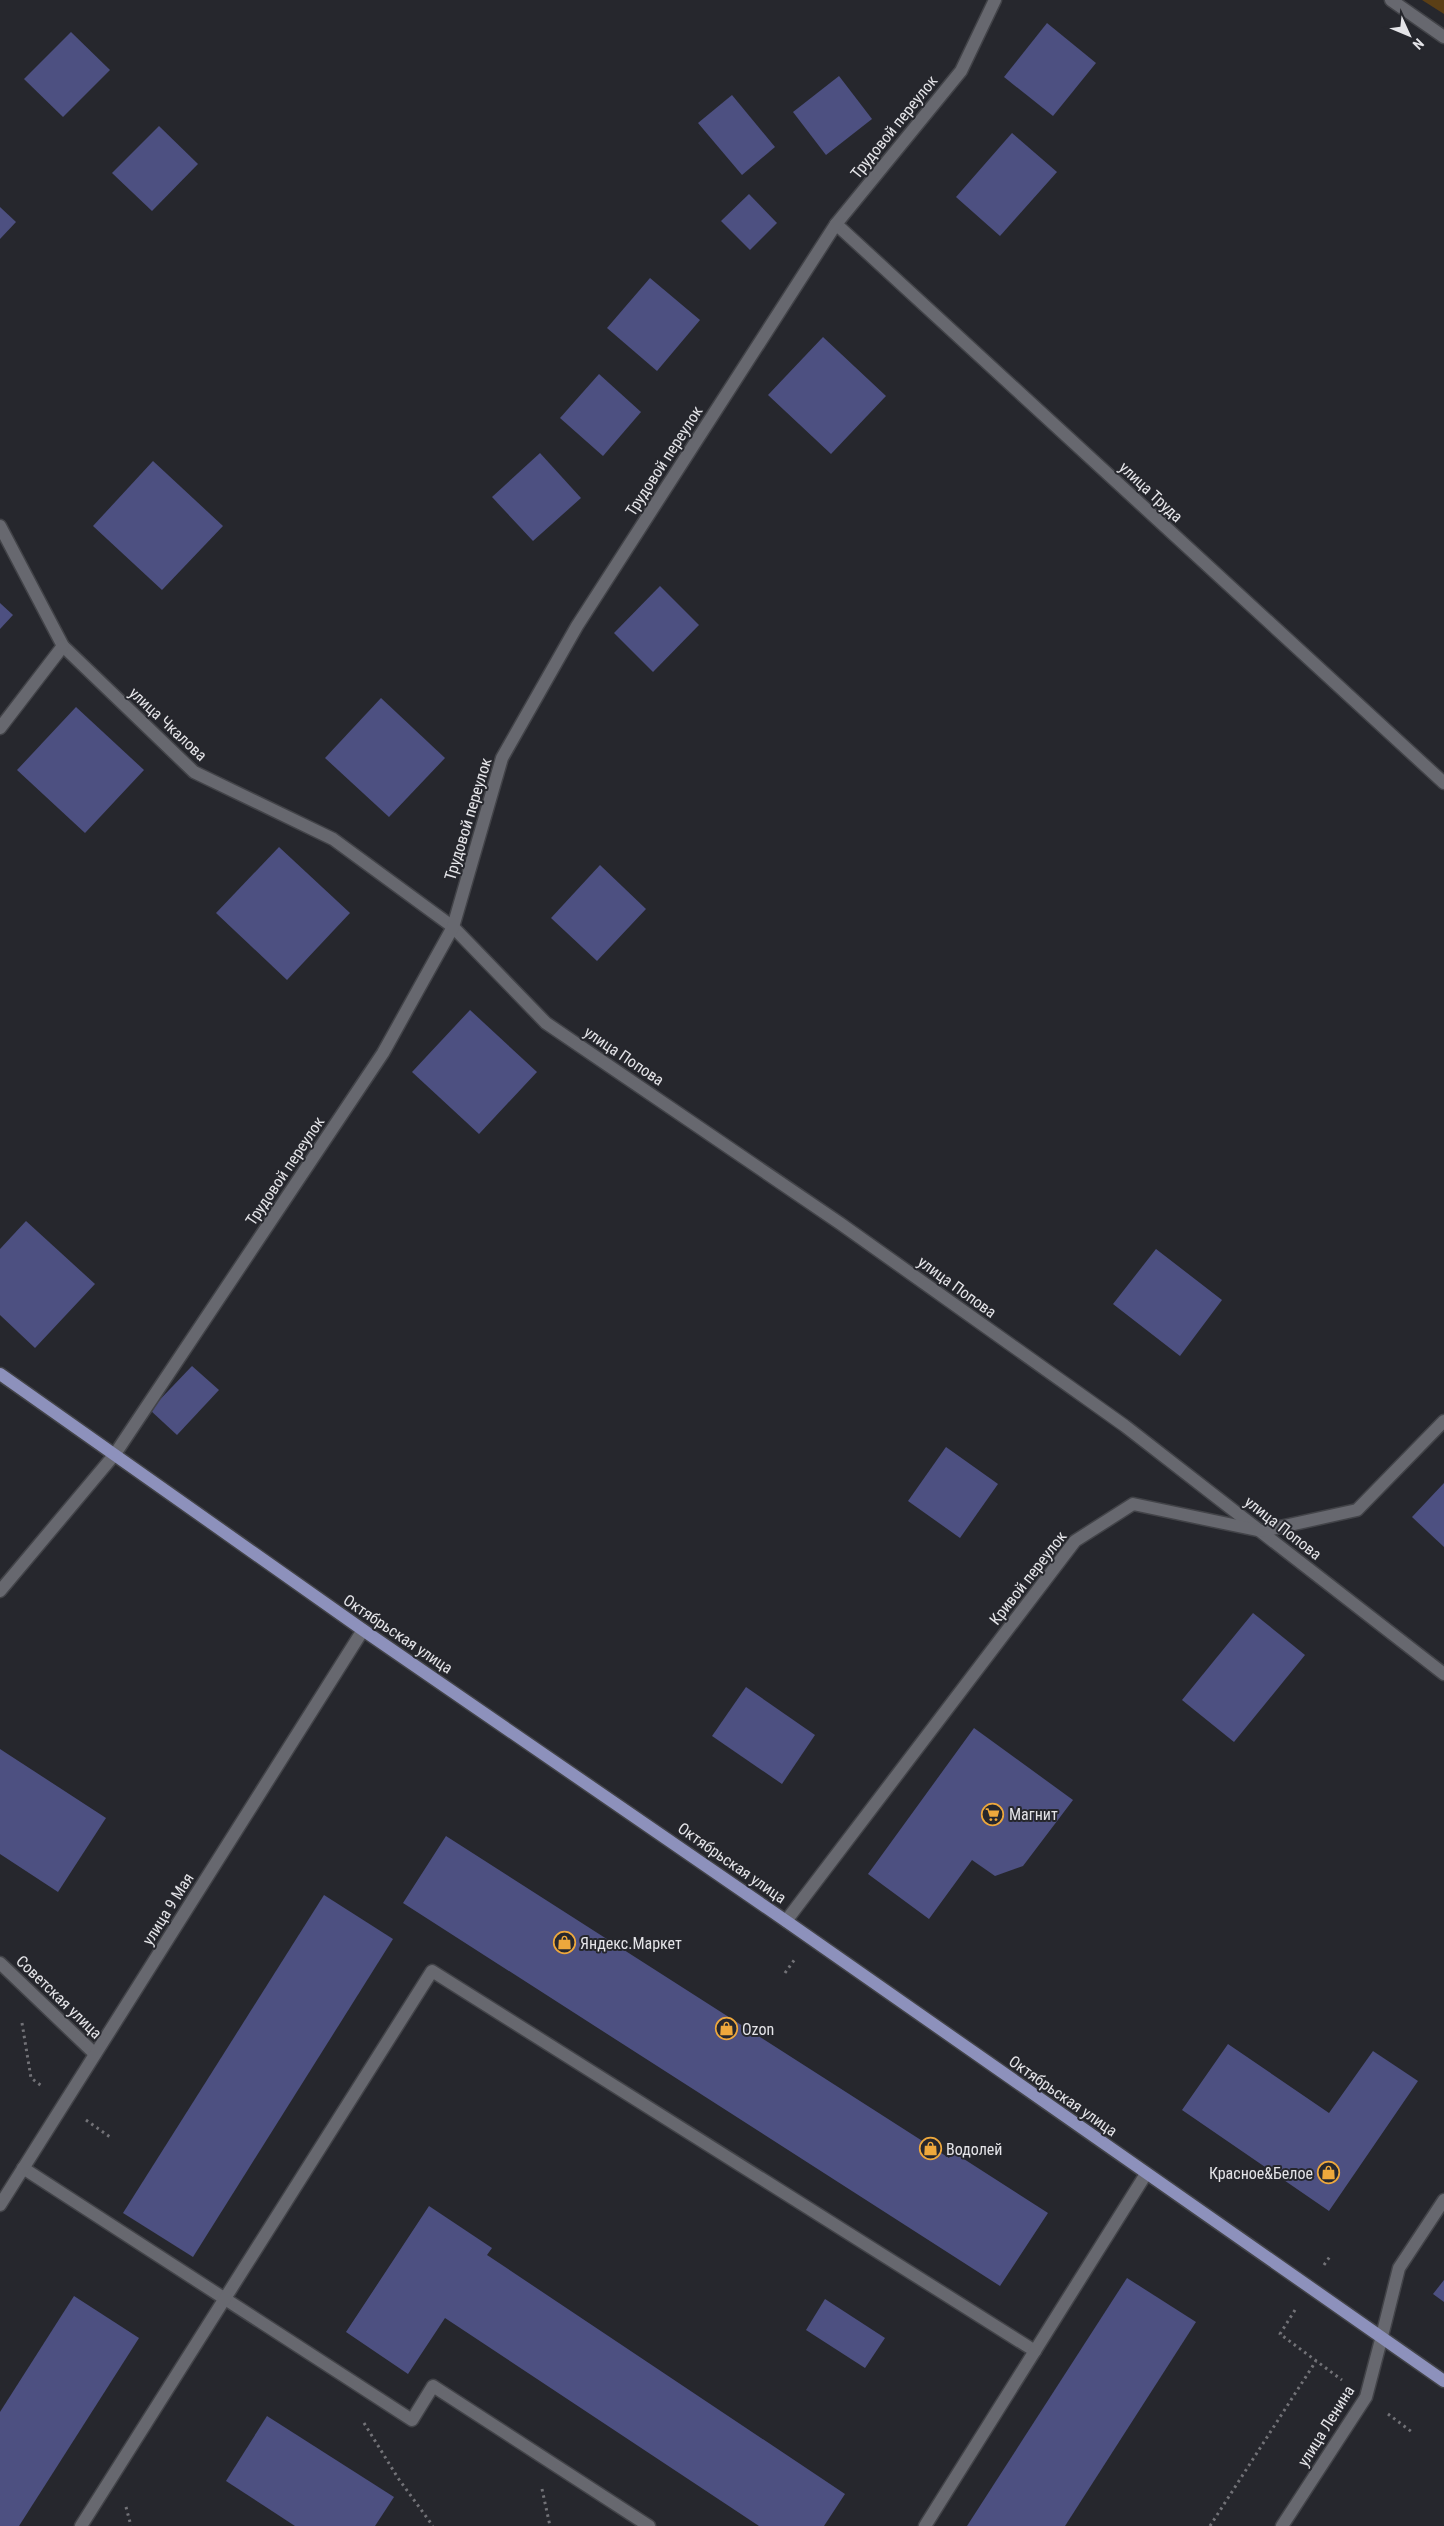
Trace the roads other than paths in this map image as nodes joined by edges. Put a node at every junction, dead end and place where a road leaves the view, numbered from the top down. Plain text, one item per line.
1 (995, 0) edge
2 (1391, 0) edge
3 (1444, 37) edge
4 (836, 224) junction
5 (0, 526) edge
6 (63, 646) junction
7 (0, 728) edge
8 (1444, 783) edge
9 (453, 927) junction
10 (0, 1374) edge
11 (1444, 1421) edge
12 (115, 1454) junction
13 (1262, 1531) junction
14 (0, 1591) edge
15 (362, 1630) junction
16 (1444, 1674) edge
17 (786, 1921) junction
18 (0, 1963) edge
19 (95, 2054) junction
20 (23, 2168) junction
21 (1146, 2174) junction
22 (1444, 2200) edge
23 (0, 2205) edge
24 (224, 2299) junction
25 (1382, 2336) junction
26 (1035, 2351) junction
27 (1444, 2381) edge
28 (81, 2526) edge
29 (649, 2526) edge
30 (925, 2526) edge
31 (1282, 2526) edge

1 - 4 street, Трудовой переулок
2 - 3 street
4 - 8 street, улица Труда
4 - 9 street, Трудовой переулок
5 - 6 street, улица Чкалова
6 - 7 street
6 - 9 street, улица Чкалова
9 - 12 street, Трудовой переулок
9 - 13 street, улица Попова
10 - 12 main road, Октябрьская улица
11 - 13 street, Кривой переулок
12 - 14 street, Трудовой переулок
12 - 15 main road, Октябрьская улица
13 - 16 street, улица Попова
13 - 17 street, Кривой переулок
15 - 17 main road, Октябрьская улица
15 - 19 street, улица 9 Мая
17 - 21 main road, Октябрьская улица
18 - 19 street, Советская улица
19 - 20 street, улица 9 Мая
20 - 23 street, улица 9 Мая
20 - 24 street
21 - 25 main road, Октябрьская улица
21 - 26 street
22 - 25 street, улица Ленина
24 - 26 street
24 - 28 street
24 - 29 street
25 - 27 main road, Октябрьская улица
25 - 31 street, улица Ленина
26 - 30 street

